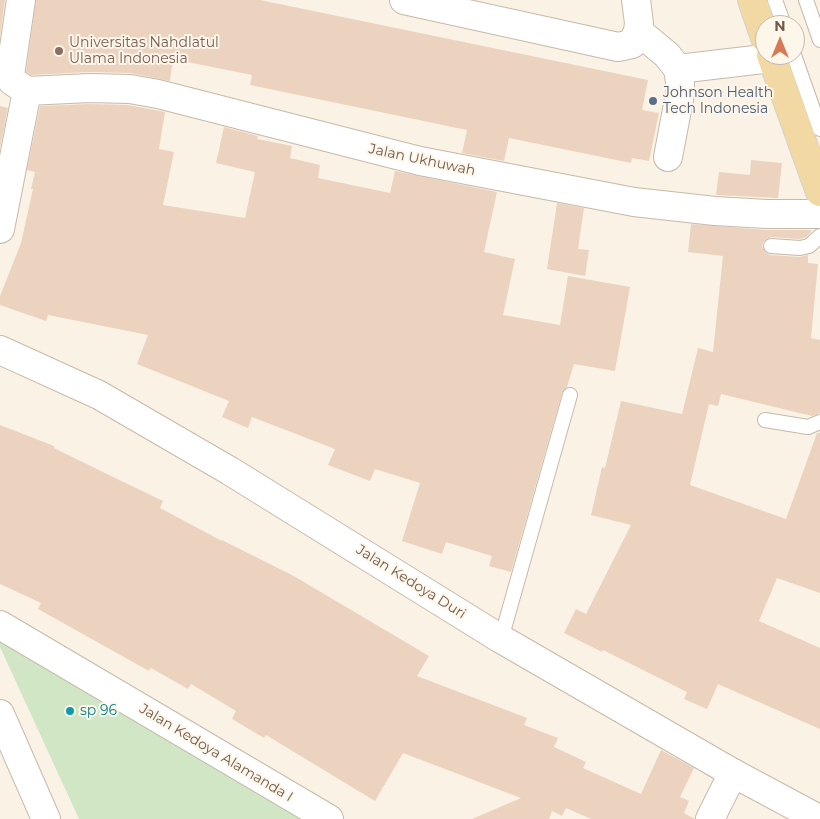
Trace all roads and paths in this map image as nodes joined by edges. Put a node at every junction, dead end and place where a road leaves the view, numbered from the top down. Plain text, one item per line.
1 (21, 0) edge
2 (404, 0) edge
3 (636, 0) edge
4 (752, 0) edge
5 (775, 0) edge
6 (806, 0) edge
7 (759, 15) edge
8 (780, 15) edge
9 (638, 31) junction
10 (820, 40) edge
11 (755, 55) edge
12 (779, 65) edge
13 (783, 65) edge
14 (678, 69) junction
15 (27, 91) junction
16 (820, 130) edge
17 (668, 157) dead end
18 (820, 192) edge
19 (820, 214) edge
20 (0, 229) edge
21 (820, 236) edge
22 (770, 246) dead end
23 (0, 350) edge
24 (570, 395) dead end
25 (765, 420) dead end
26 (820, 422) edge
27 (0, 625) edge
28 (501, 638) junction
29 (0, 714) edge
30 (733, 772) junction
31 (46, 819) edge
32 (329, 819) edge
33 (710, 819) edge
34 (819, 819) edge

1 - 15 street
2 - 9 street
3 - 9 street
4 - 7 main road
5 - 8 lane
6 - 10 lane
9 - 14 street
11 - 14 street
12 - 18 main road
13 - 16 lane
14 - 17 street
15 - 19 street, Jalan Ukhuwah
15 - 20 street
21 - 22 lane
23 - 28 street, Jalan Kedoya Duri
24 - 28 lane
25 - 26 lane
27 - 32 street, Jalan Kedoya Alamanda I
28 - 30 street, Jalan Kedoya Duri
29 - 31 street
30 - 33 street
30 - 34 street, Jalan Kedoya Duri

